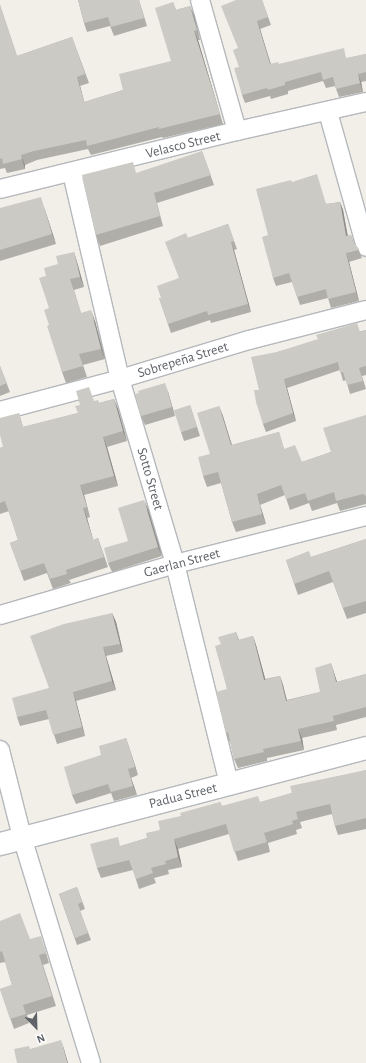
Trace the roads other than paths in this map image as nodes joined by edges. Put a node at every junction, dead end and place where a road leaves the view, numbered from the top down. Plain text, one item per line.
1 (200, 0) edge
2 (366, 102) edge
3 (328, 112) junction
4 (237, 131) junction
5 (72, 173) junction
6 (0, 189) edge
7 (366, 246) edge
8 (366, 310) edge
9 (120, 378) junction
10 (0, 411) edge
11 (366, 516) edge
12 (175, 564) junction
13 (0, 615) edge
14 (366, 748) edge
15 (0, 750) edge
16 (229, 784) junction
17 (22, 837) junction
18 (0, 844) edge
19 (91, 1063) edge

1 - 4 street
2 - 3 street, Velasco Street
3 - 4 street, Velasco Street
3 - 7 street
4 - 5 street, Velasco Street
5 - 6 street, Velasco Street
5 - 9 street, Sotto Street
8 - 9 street, Sobrepeña Street
9 - 10 street, Sobrepeña Street
9 - 12 street, Sotto Street
11 - 12 street, Gaerlan Street
12 - 13 street, Gaerlan Street
12 - 16 street, Sotto Street
14 - 16 main road, Padua Street
15 - 17 street
16 - 17 main road, Padua Street
17 - 18 main road, Padua Street
17 - 19 street

